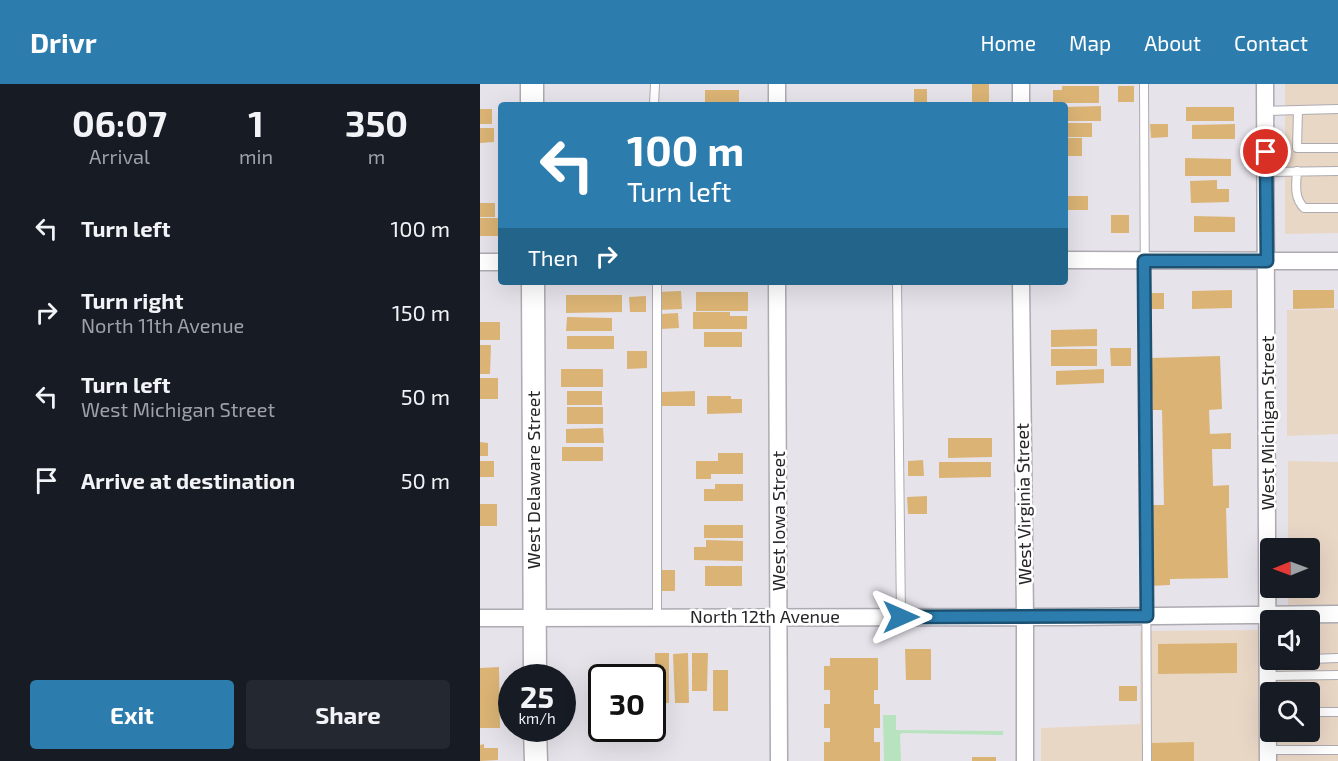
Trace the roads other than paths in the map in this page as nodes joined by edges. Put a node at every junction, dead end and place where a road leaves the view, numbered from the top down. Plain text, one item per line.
1 (532, 84) edge
2 (655, 84) edge
3 (777, 84) edge
4 (1021, 84) edge
5 (1144, 84) edge
6 (1265, 84) edge
7 (532, 102) edge
8 (654, 102) edge
9 (777, 102) edge
10 (1021, 102) edge
11 (1338, 109) edge
12 (1298, 110) junction
13 (1266, 111) junction
14 (1338, 148) edge
15 (1297, 171) junction
16 (1338, 171) edge
17 (1266, 172) junction
18 (1338, 208) edge
19 (1068, 260) edge
20 (1144, 261) junction
21 (1267, 261) junction
22 (1338, 261) edge
23 (480, 262) edge
24 (498, 262) edge
25 (533, 285) edge
26 (657, 285) edge
27 (777, 285) edge
28 (897, 285) edge
29 (1022, 285) edge
30 (1267, 610) edge
31 (1260, 614) edge
32 (1320, 614) edge
33 (1338, 614) edge
34 (1147, 616) junction
35 (657, 617) junction
36 (778, 617) junction
37 (901, 617) junction
38 (1025, 617) junction
39 (480, 618) edge
40 (534, 618) junction
41 (1320, 658) edge
42 (1338, 658) edge
43 (535, 664) edge
44 (1304, 670) edge
45 (1338, 675) edge
46 (1320, 712) edge
47 (1338, 712) edge
48 (535, 742) edge
49 (1338, 750) edge
50 (1268, 755) edge
51 (536, 761) edge
52 (778, 761) edge
53 (1024, 761) edge
54 (1147, 761) edge

1 - 7 main road
2 - 8 lane
3 - 9 street
4 - 10 street
5 - 20 lane
6 - 13 street, West Michigan Street
11 - 12 lane
12 - 13 lane
12 - 14 lane
13 - 17 street, West Michigan Street
15 - 16 lane
15 - 17 lane
15 - 18 lane
17 - 21 street, West Michigan Street
19 - 20 street
20 - 21 street
20 - 34 lane
21 - 22 street
21 - 30 street, West Michigan Street
23 - 24 street
25 - 40 main road, West Delaware Street
26 - 35 lane
27 - 36 street, West Iowa Street
28 - 37 lane
29 - 38 street, West Virginia Street
31 - 34 street, North 12th Avenue
32 - 33 street, North 12th Avenue
34 - 38 street, North 12th Avenue
34 - 54 lane
35 - 36 street, North 12th Avenue
35 - 40 street, North 12th Avenue
36 - 37 street, North 12th Avenue
36 - 52 street, West Iowa Street
37 - 38 street, North 12th Avenue
38 - 53 street, West Virginia Street
39 - 40 street, North 12th Avenue
40 - 43 main road, West Delaware Street
41 - 42 lane
44 - 45 lane
46 - 47 lane
48 - 51 main road
49 - 50 lane

